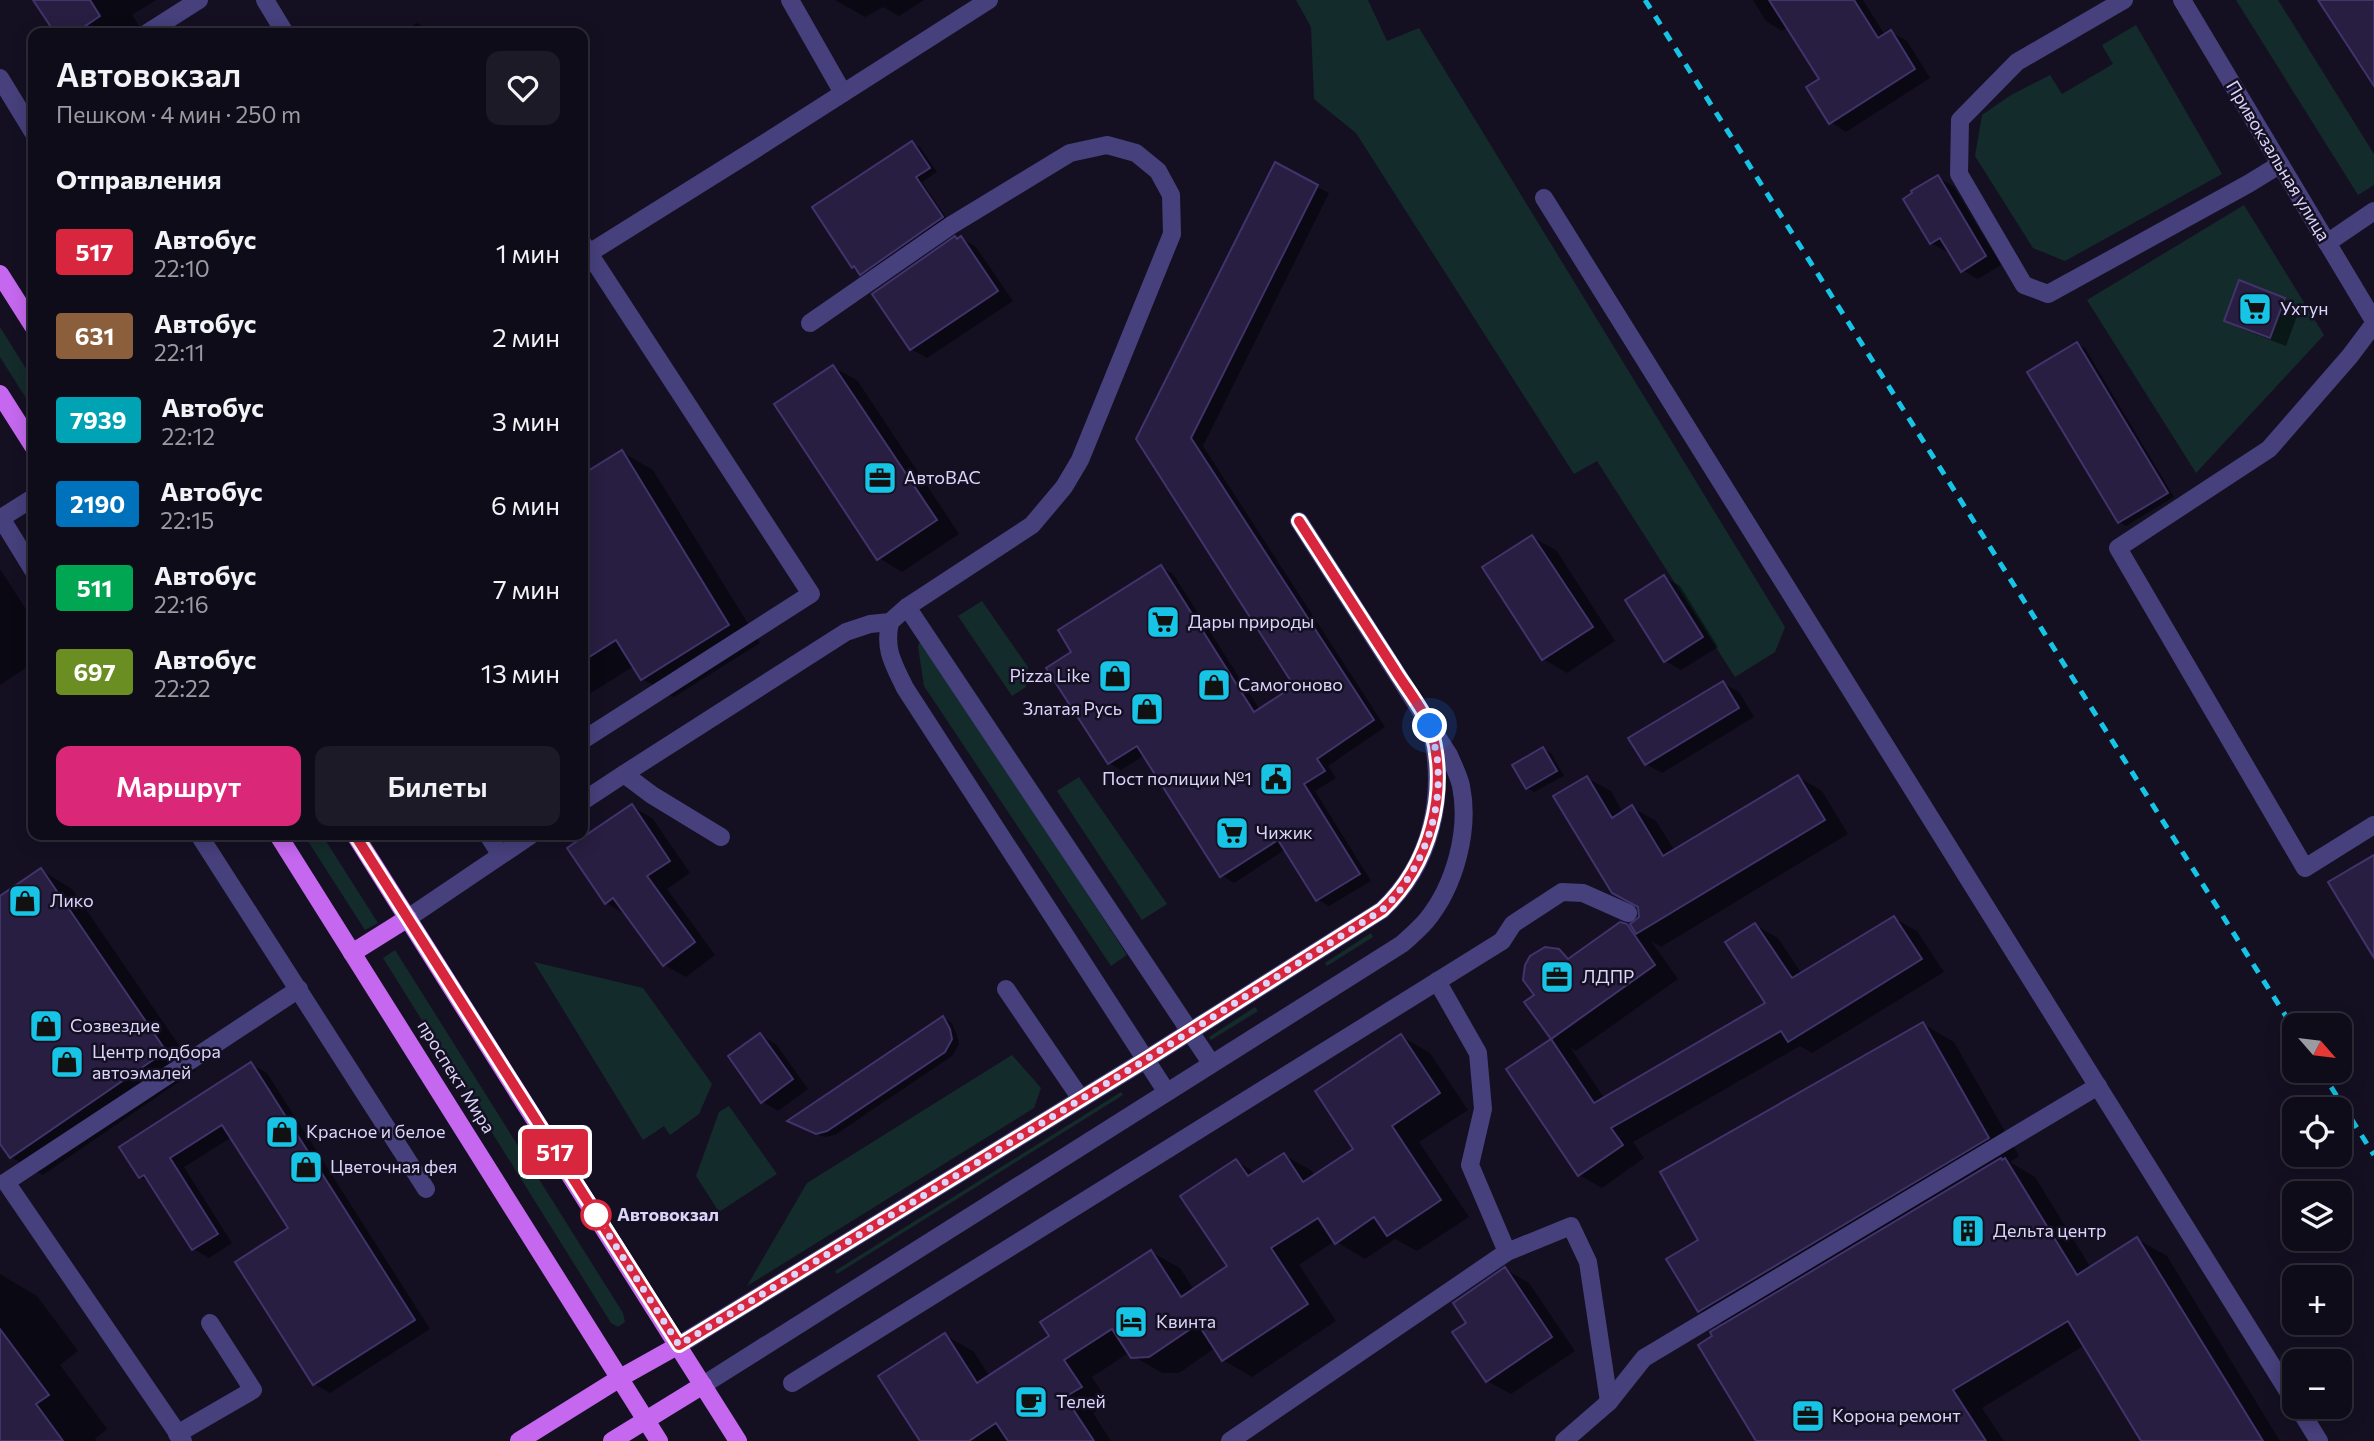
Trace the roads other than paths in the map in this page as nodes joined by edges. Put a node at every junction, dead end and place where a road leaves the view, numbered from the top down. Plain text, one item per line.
1 (199, 0) edge
2 (265, 0) edge
3 (790, 0) edge
4 (989, 0) edge
5 (2124, 0) edge
6 (2182, 0) edge
7 (155, 28) edge
8 (282, 28) edge
9 (0, 78) edge
10 (843, 93) junction
11 (27, 109) edge
12 (2279, 165) junction
13 (1544, 198) dead end
14 (2374, 211) edge
15 (2326, 243) junction
16 (588, 249) edge
17 (588, 256) edge
18 (0, 274) edge
19 (28, 318) edge
20 (2374, 322) edge
21 (810, 323) dead end
22 (0, 394) edge
23 (28, 438) edge
24 (28, 501) edge
25 (0, 518) edge
26 (1299, 521) dead end
27 (28, 562) edge
28 (907, 607) junction
29 (890, 622) junction
30 (1430, 726) junction
31 (588, 737) edge
32 (624, 774) junction
33 (588, 798) edge
34 (2374, 825) edge
35 (721, 836) dead end
36 (202, 840) edge
37 (281, 840) edge
38 (358, 840) edge
39 (491, 840) edge
40 (523, 840) edge
41 (500, 855) junction
42 (1629, 914) dead end
43 (408, 918) junction
44 (352, 953) junction
45 (1437, 981) junction
46 (299, 989) junction
47 (1006, 989) dead end
48 (1191, 1031) junction
49 (1145, 1060) junction
50 (1211, 1063) junction
51 (2098, 1086) junction
52 (1166, 1091) junction
53 (1081, 1099) junction
54 (426, 1189) dead end
55 (1507, 1252) junction
56 (210, 1323) dead end
57 (679, 1345) junction
58 (620, 1378) junction
59 (2282, 1382) edge
60 (792, 1383) dead end
61 (703, 1385) junction
62 (1609, 1402) junction
63 (2305, 1419) edge
64 (646, 1420) junction
65 (180, 1437) edge
66 (519, 1441) edge
67 (612, 1441) edge
68 (659, 1441) edge
69 (738, 1441) edge
70 (1230, 1441) edge
71 (1564, 1441) edge
72 (2319, 1441) edge

1 - 7 street
2 - 8 street
3 - 10 street
4 - 10 street
5 - 12 street
6 - 12 street, Привокзальная улица
9 - 11 street
10 - 16 street
12 - 15 street, Привокзальная улица
13 - 51 street
14 - 15 street
15 - 20 street, Привокзальная улица
17 - 31 street
18 - 19 main road
20 - 34 street
21 - 28 street
22 - 23 main road
24 - 25 street
25 - 27 street
26 - 30 street
28 - 29 street
28 - 48 street
29 - 32 street
29 - 49 street
30 - 48 street
30 - 50 street
32 - 33 street
32 - 35 street
36 - 46 street
37 - 44 main road, проспект Мира
38 - 43 main road
39 - 41 street
40 - 41 street
41 - 43 street
42 - 45 street
43 - 44 main road
43 - 57 main road
44 - 58 main road, проспект Мира
45 - 55 street
45 - 60 street
46 - 54 street
46 - 65 street
47 - 53 street
48 - 49 street
48 - 50 street
49 - 52 street
49 - 53 street
50 - 52 street
51 - 59 street
51 - 62 street
52 - 61 street
53 - 57 street
55 - 62 street
55 - 70 street
56 - 65 street
57 - 58 main road
57 - 61 main road
58 - 64 main road, проспект Мира
58 - 66 main road
61 - 64 main road
61 - 69 main road
62 - 71 street
63 - 72 street
64 - 67 main road
64 - 68 main road

